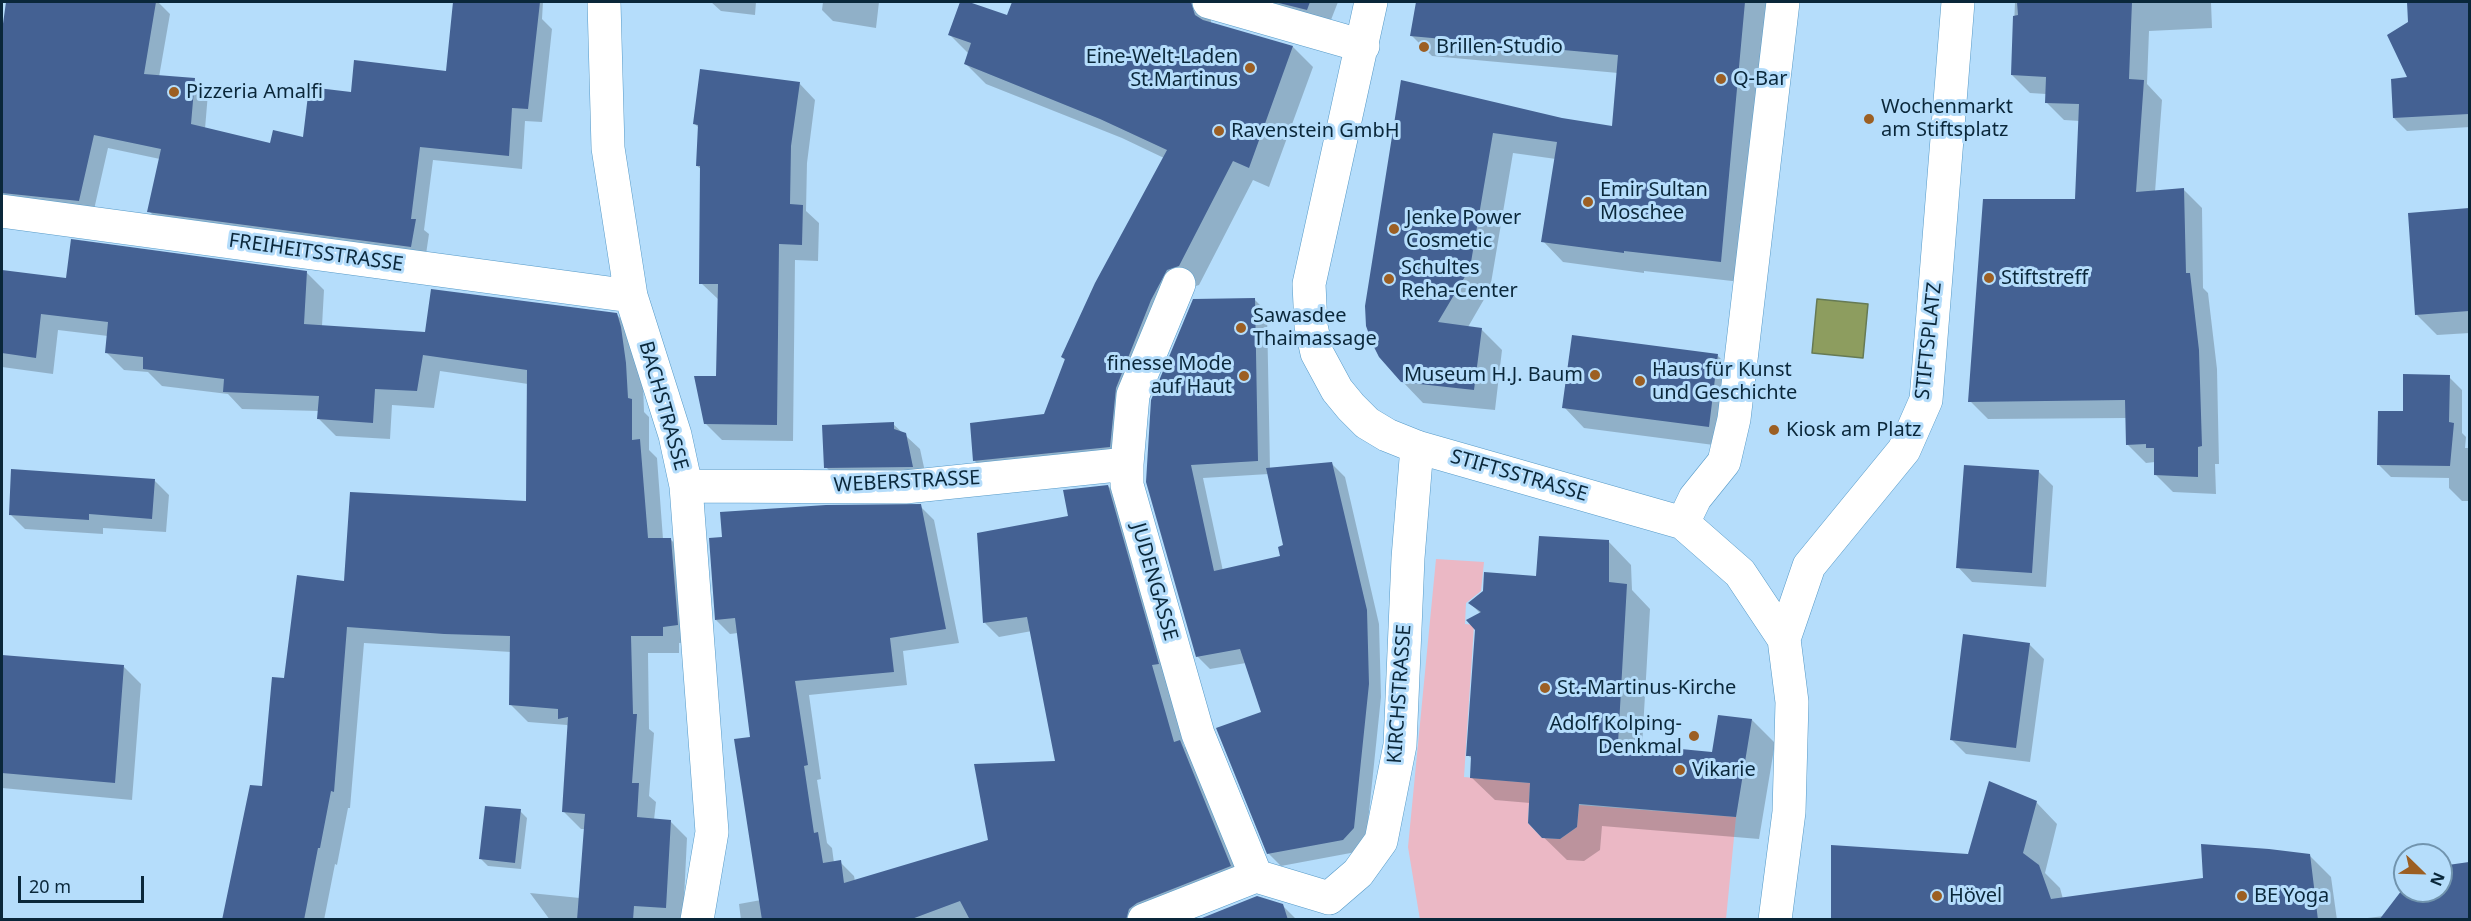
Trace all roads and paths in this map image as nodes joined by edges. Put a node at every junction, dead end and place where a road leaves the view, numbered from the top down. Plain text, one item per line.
1 (604, 2) edge
2 (1209, 2) edge
3 (1371, 2) edge
4 (1783, 2) edge
5 (1958, 2) edge
6 (1363, 46) junction
7 (2, 211) edge
8 (1179, 284) dead end
9 (631, 296) junction
10 (1417, 447) junction
11 (1126, 464) junction
12 (686, 486) junction
13 (1683, 523) junction
14 (1784, 639) junction
15 (1256, 876) junction
16 (1332, 909) edge
17 (697, 920) edge
18 (1144, 920) edge
19 (1775, 920) edge

1 - 9 street, BACHSTRASSE
2 - 6 street
3 - 6 street, STIFTSSTRASSE
4 - 13 street
5 - 14 street, STIFTSPLATZ
6 - 10 street, STIFTSSTRASSE
7 - 9 street, FREIHEITSSTRASSE
8 - 11 street, JUDENGASSE
9 - 12 street, BACHSTRASSE
10 - 13 street, STIFTSSTRASSE
10 - 16 street, KIRCHSTRASSE
11 - 12 street, WEBERSTRASSE
11 - 15 street, JUDENGASSE
12 - 17 street, BACHSTRASSE
13 - 14 street, STIFTSSTRASSE
14 - 19 street, STIFTSSTRASSE
15 - 16 street
15 - 18 street

